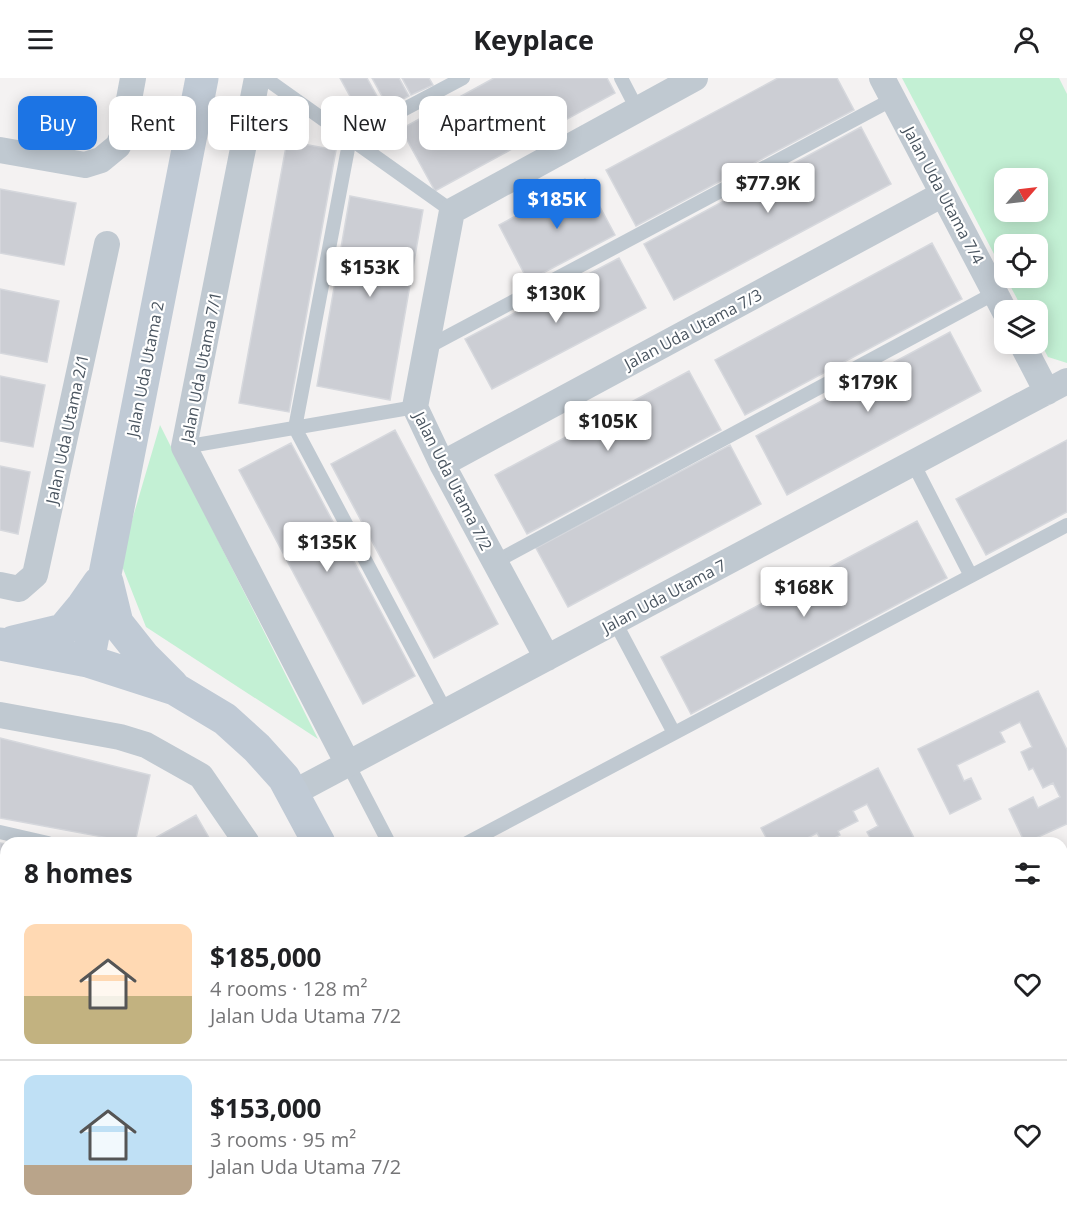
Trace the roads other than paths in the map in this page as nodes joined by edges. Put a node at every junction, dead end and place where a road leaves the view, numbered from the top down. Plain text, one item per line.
1 (133, 78) edge
2 (202, 78) edge
3 (257, 78) edge
4 (265, 78) edge
5 (464, 78) edge
6 (621, 78) edge
7 (695, 78) edge
8 (888, 88) edge
9 (407, 108) edge
10 (637, 110) junction
11 (321, 118) edge
12 (0, 150) edge
13 (348, 150) edge
14 (367, 150) edge
15 (943, 194) junction
16 (452, 211) junction
17 (107, 244) dead end
18 (999, 300) edge
19 (994, 305) edge
20 (426, 348) junction
21 (1030, 354) edge
22 (1057, 386) edge
23 (415, 407) junction
24 (295, 428) junction
25 (184, 447) junction
26 (913, 463) junction
27 (442, 464) junction
28 (1067, 525) edge
29 (495, 562) junction
30 (105, 574) junction
31 (971, 576) junction
32 (0, 585) edge
33 (615, 622) junction
34 (1, 644) edge
35 (547, 658) junction
36 (88, 661) junction
37 (175, 689) junction
38 (446, 712) junction
39 (0, 715) edge
40 (674, 733) junction
41 (348, 764) junction
42 (293, 793) junction
43 (0, 832) edge
44 (22, 837) edge
45 (243, 837) edge
46 (316, 837) edge
47 (386, 837) edge
48 (477, 837) edge

1 - 12 street
2 - 30 street, Jalan Uda Utama 2
3 - 25 street, Jalan Uda Utama 7/1
4 - 11 lane
5 - 9 lane
6 - 10 lane
7 - 10 street
8 - 15 street, Jalan Uda Utama 7/4
8 - 20 lane
10 - 16 street
13 - 24 lane
14 - 16 lane
15 - 18 street, Jalan Uda Utama 7/4
15 - 27 street, Jalan Uda Utama 7/3
16 - 20 street, Jalan Uda Utama 7/2
17 - 32 street, Jalan Uda Utama 2/1
19 - 29 lane
20 - 23 street, Jalan Uda Utama 7/2
21 - 22 street
22 - 26 street, Jalan Uda Utama 7
23 - 24 lane
23 - 27 street, Jalan Uda Utama 7/2
24 - 25 lane
24 - 38 lane
25 - 41 street, Jalan Uda Utama 7/1
26 - 31 lane
26 - 33 street, Jalan Uda Utama 7
27 - 29 street, Jalan Uda Utama 7/2
28 - 31 lane
29 - 35 street, Jalan Uda Utama 7/2
30 - 34 street
30 - 36 street, Jalan Uda Utama 2
30 - 37 street
31 - 40 lane
33 - 35 street, Jalan Uda Utama 7
33 - 40 lane
34 - 36 street
35 - 38 street, Jalan Uda Utama 7
36 - 37 street
37 - 42 street
38 - 41 street, Jalan Uda Utama 7
39 - 45 street
40 - 48 lane
41 - 42 street, Jalan Uda Utama 7
41 - 47 lane
42 - 46 street
43 - 44 lane

